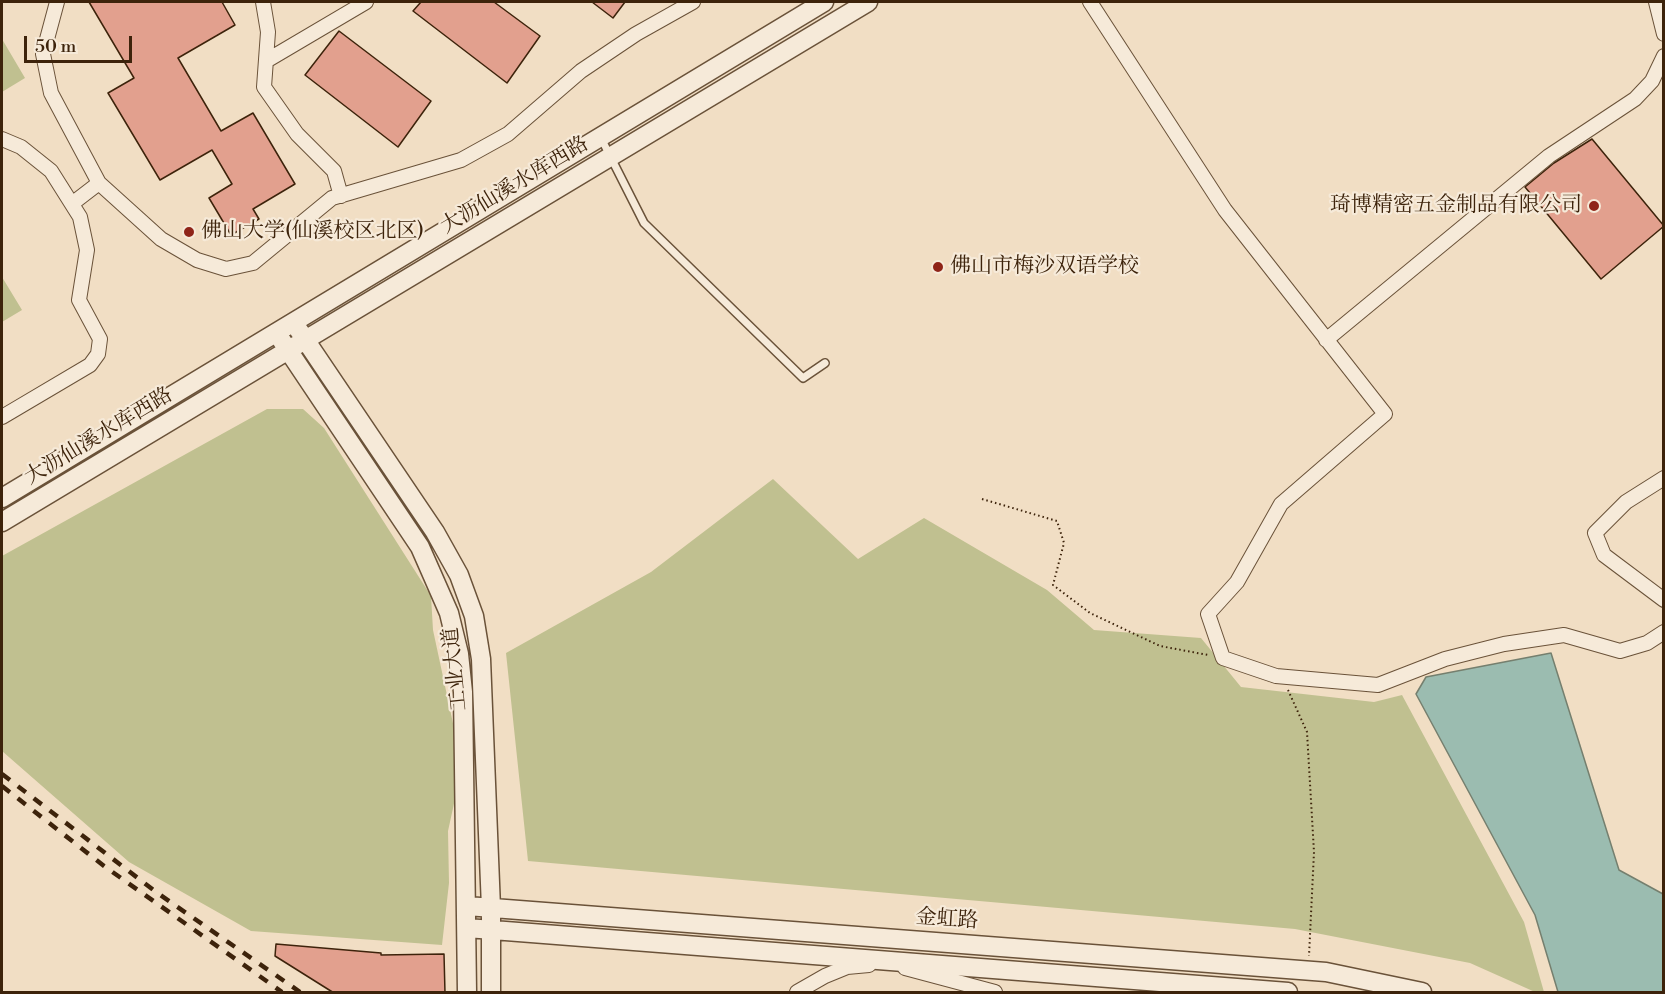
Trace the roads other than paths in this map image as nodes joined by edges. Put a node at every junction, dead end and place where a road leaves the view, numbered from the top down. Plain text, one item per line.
1 (57, 2) edge
2 (263, 2) edge
3 (366, 2) edge
4 (693, 2) edge
5 (824, 2) edge
6 (868, 2) edge
7 (1090, 2) edge
8 (1656, 2) edge
9 (1664, 34) edge
10 (1664, 56) edge
11 (266, 61) junction
12 (600, 136) junction
13 (2, 139) edge
14 (610, 156) junction
15 (99, 183) junction
16 (341, 196) junction
17 (73, 203) junction
18 (294, 321) junction
19 (276, 332) junction
20 (305, 339) junction
21 (1326, 340) junction
22 (288, 349) junction
23 (825, 363) dead end
24 (2, 417) edge
25 (1664, 478) edge
26 (2, 498) edge
27 (2, 522) edge
28 (1664, 600) edge
29 (1664, 632) edge
30 (467, 906) junction
31 (491, 908) junction
32 (467, 928) junction
33 (490, 930) junction
34 (467, 993) edge
35 (491, 993) edge
36 (797, 993) edge
37 (995, 993) edge
38 (1288, 993) edge
39 (1422, 993) edge

1 - 15 street
2 - 11 street
3 - 11 street
4 - 16 street
5 - 12 street
6 - 14 street, 大沥仙溪水库西路
7 - 21 street
8 - 9 street
10 - 21 street
11 - 16 street
12 - 14 lane
12 - 18 street
13 - 17 street
14 - 20 street, 大沥仙溪水库西路
14 - 23 lane
15 - 16 street
15 - 17 street
17 - 24 street
18 - 19 street
18 - 20 street, 工业大道
19 - 22 street, 工业大道
19 - 26 street
20 - 22 street, 大沥仙溪水库西路
20 - 31 street, 工业大道
21 - 29 street
22 - 27 street, 大沥仙溪水库西路
22 - 30 street, 工业大道
25 - 28 street
30 - 31 street, 金虹路
30 - 32 street, 工业大道
31 - 33 street, 工业大道
31 - 39 street, 金虹路
32 - 33 street
32 - 34 street, 工业大道
33 - 35 street, 工业大道
33 - 38 street
36 - 37 street

